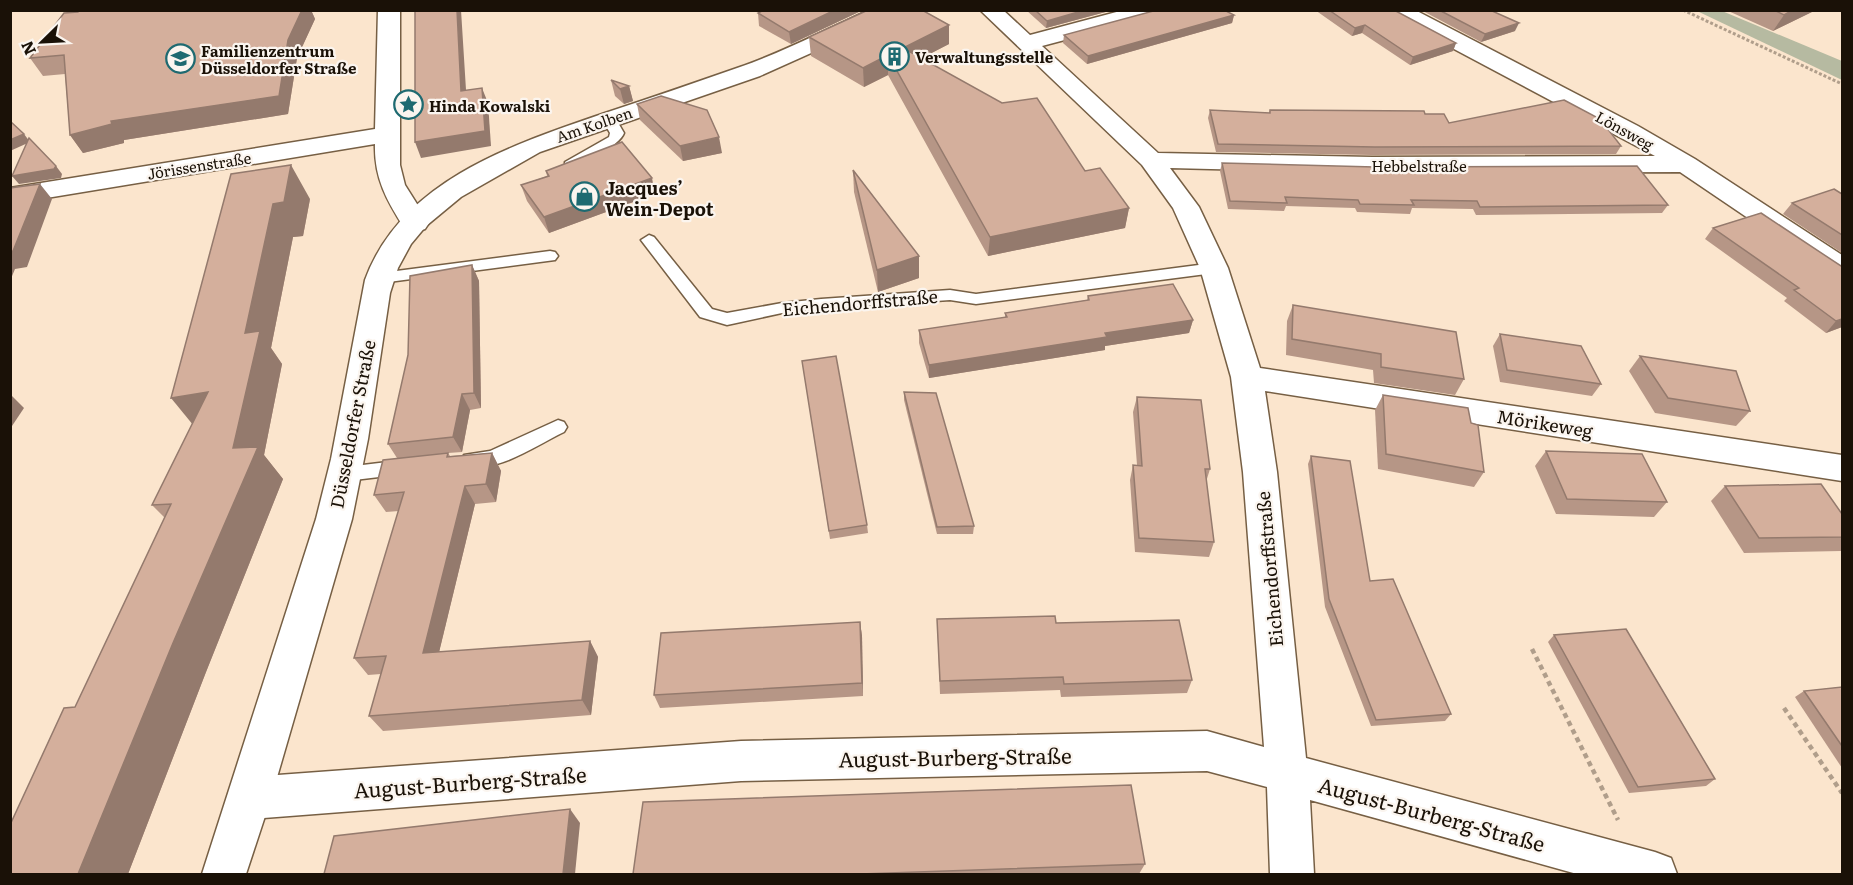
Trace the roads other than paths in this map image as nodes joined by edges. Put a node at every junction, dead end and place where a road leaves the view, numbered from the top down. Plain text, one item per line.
1 (388, 10) edge
2 (888, 10) edge
3 (990, 10) edge
4 (1151, 10) edge
5 (1398, 10) edge
6 (1027, 43) junction
7 (609, 119) junction
8 (388, 134) junction
9 (1151, 160) junction
10 (1686, 164) junction
11 (555, 173) edge
12 (10, 196) edge
13 (414, 223) junction
14 (649, 240) dead end
15 (550, 256) dead end
16 (1214, 268) junction
17 (1842, 268) edge
18 (381, 278) junction
19 (1247, 377) junction
20 (558, 427) dead end
21 (453, 462) edge
22 (422, 465) edge
23 (1842, 468) edge
24 (346, 474) junction
25 (1287, 773) junction
26 (250, 798) junction
27 (1650, 873) edge
28 (224, 874) edge
29 (1292, 874) edge

1 - 8 street
2 - 7 street, Am Kolben
3 - 6 street
4 - 6 street
5 - 10 street, Lönsweg
6 - 9 street, Eichendorffstraße
7 - 11 lane
7 - 13 street, Am Kolben
8 - 12 street, Jörissenstraße
8 - 13 street
9 - 10 street, Hebbelstraße
9 - 16 street, Eichendorffstraße
10 - 17 street, Lönsweg
13 - 18 street, Düsseldorfer Straße
14 - 16 lane, Eichendorffstraße
15 - 18 lane
16 - 19 street, Eichendorffstraße
18 - 24 street, Düsseldorfer Straße
19 - 23 street, Mörikeweg
19 - 25 street, Eichendorffstraße
20 - 21 lane
22 - 24 lane
24 - 26 street, Düsseldorfer Straße
25 - 26 street, August-Burberg-Straße
25 - 27 street, August-Burberg-Straße
25 - 29 street, Eichendorffstraße
26 - 28 street, Düsseldorfer Straße

